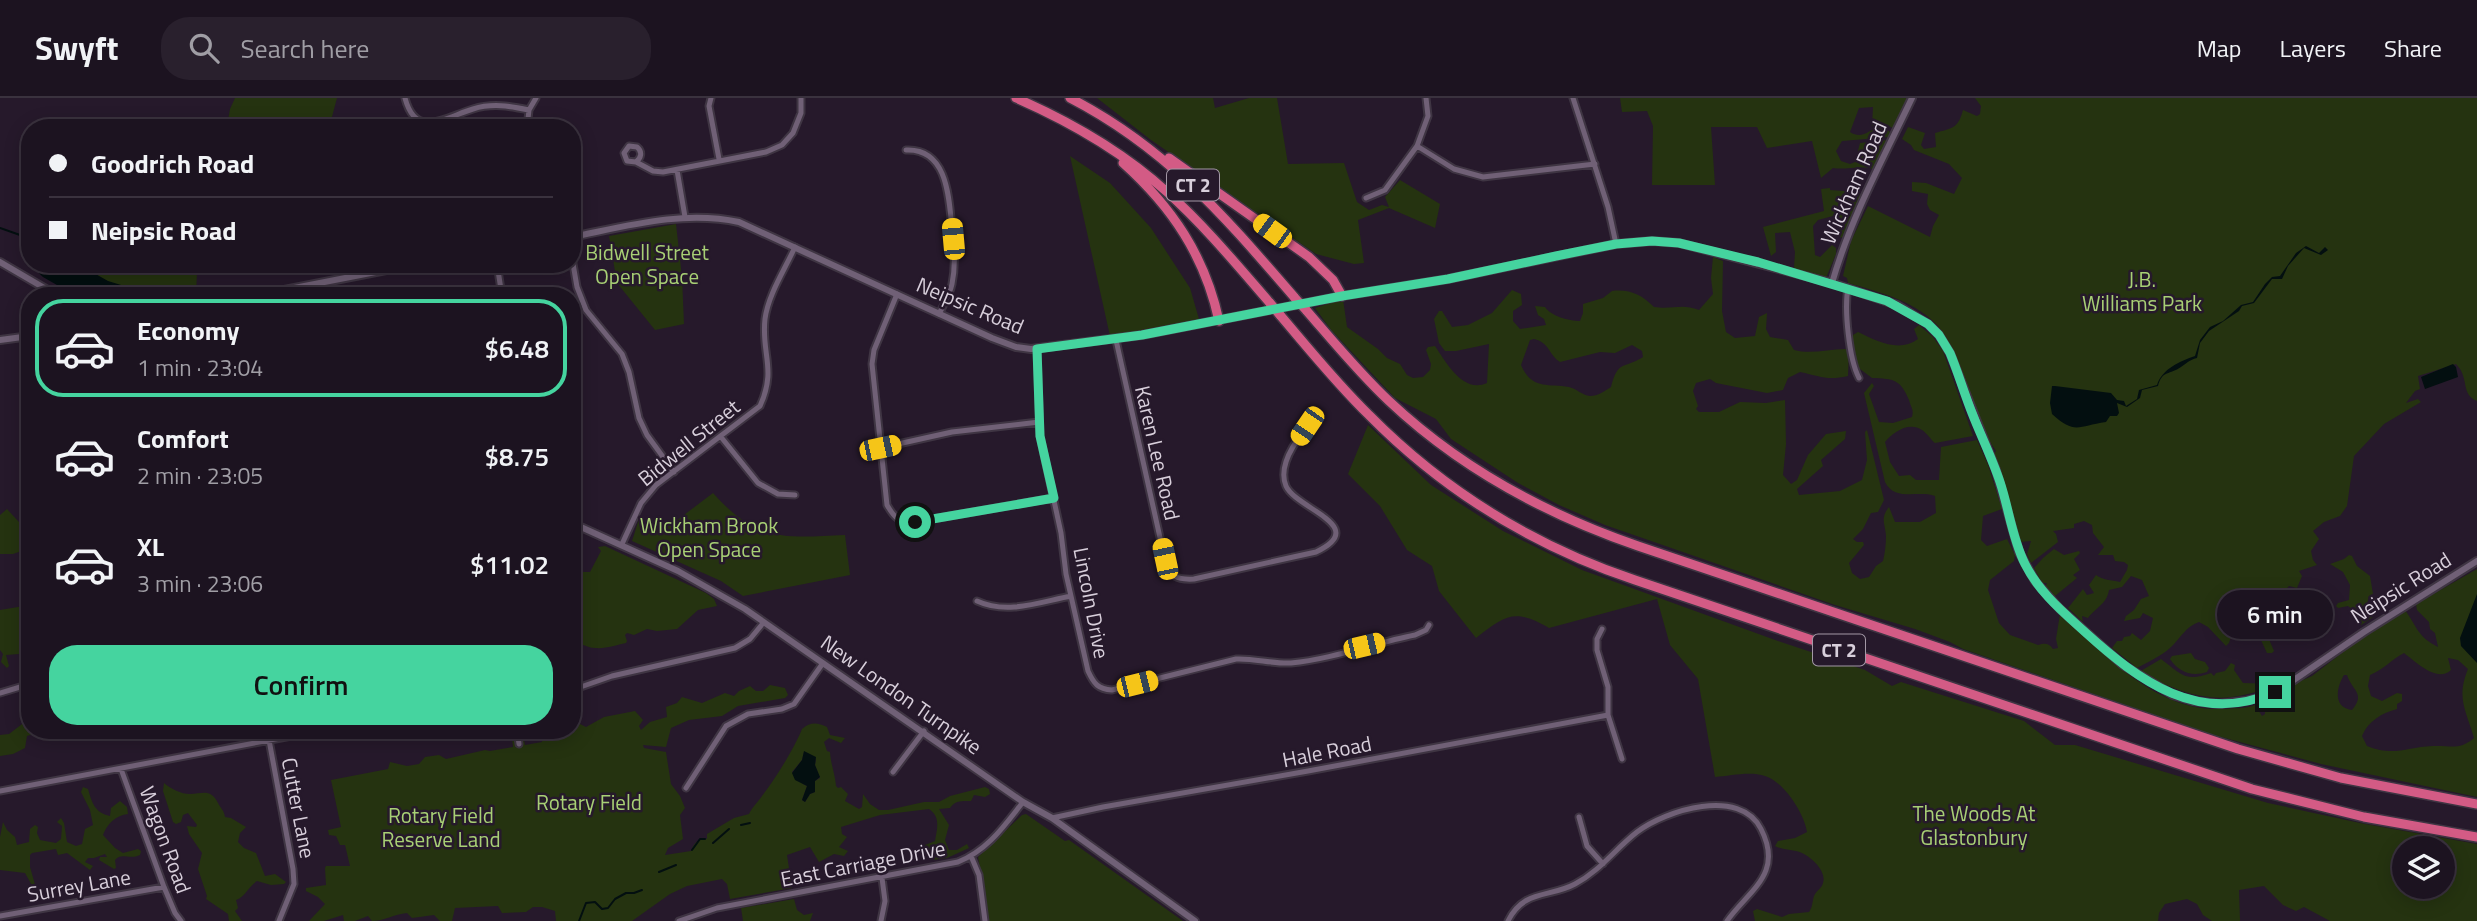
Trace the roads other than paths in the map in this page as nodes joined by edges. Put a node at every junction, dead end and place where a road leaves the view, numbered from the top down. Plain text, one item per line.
1 (405, 98) edge
2 (536, 98) edge
3 (710, 98) edge
4 (801, 98) edge
5 (1016, 98) edge
6 (1070, 98) edge
7 (1426, 98) edge
8 (1573, 98) edge
9 (1912, 98) edge
10 (528, 110) junction
11 (416, 119) edge
12 (448, 119) edge
13 (528, 119) edge
14 (1105, 144) junction
15 (1144, 144) junction
16 (1417, 146) junction
17 (906, 150) dead end
18 (719, 159) junction
19 (636, 162) dead end
20 (1595, 164) junction
21 (677, 170) junction
22 (1366, 198) dead end
23 (685, 217) junction
24 (581, 235) edge
25 (1616, 244) junction
26 (795, 247) junction
27 (0, 262) edge
28 (371, 273) edge
29 (1832, 283) junction
30 (43, 287) edge
31 (299, 287) edge
32 (1848, 288) junction
33 (897, 294) junction
34 (1342, 296) junction
35 (581, 297) edge
36 (939, 314) junction
37 (1219, 321) junction
38 (21, 337) edge
39 (0, 340) edge
40 (1116, 340) junction
41 (1037, 349) junction
42 (1859, 378) dead end
43 (1319, 415) dead end
44 (1038, 422) junction
45 (721, 437) junction
46 (880, 448) junction
47 (674, 471) junction
48 (795, 495) dead end
49 (1054, 498) junction
50 (581, 527) edge
51 (622, 544) junction
52 (2477, 561) edge
53 (1071, 596) junction
54 (977, 601) dead end
55 (764, 622) junction
56 (1429, 625) dead end
57 (1602, 629) dead end
58 (823, 663) junction
59 (21, 687) edge
60 (581, 687) edge
61 (0, 693) edge
62 (1608, 715) junction
63 (924, 732) junction
64 (274, 739) edge
65 (518, 739) edge
66 (269, 740) junction
67 (519, 744) dead end
68 (1622, 759) dead end
69 (121, 769) junction
70 (893, 772) dead end
71 (686, 788) dead end
72 (0, 791) edge
73 (1023, 802) junction
74 (2477, 804) edge
75 (1579, 817) dead end
76 (1052, 818) junction
77 (2477, 837) edge
78 (971, 856) junction
79 (1603, 864) junction
80 (882, 877) junction
81 (164, 887) junction
82 (0, 916) edge
83 (687, 919) edge
84 (181, 921) edge
85 (279, 921) edge
86 (679, 921) edge
87 (881, 921) edge
88 (985, 921) edge
89 (1195, 921) edge
90 (1508, 921) edge
91 (1727, 921) edge

1 - 11 street
2 - 10 street
3 - 18 street
4 - 18 street
5 - 14 highway, CT 2
6 - 15 highway, CT 2
7 - 16 street
8 - 20 street
9 - 29 street, Wickham Road
10 - 12 street
10 - 13 street
14 - 37 highway
14 - 77 highway, CT 2, bridge
15 - 34 highway
15 - 74 highway, CT 2, bridge
16 - 20 street
16 - 22 street
17 - 36 street
18 - 21 street
19 - 21 street
20 - 25 street
21 - 23 street
23 - 24 street, Neipsic Road
23 - 26 street, Neipsic Road
25 - 29 street, Neipsic Road
25 - 34 street, Neipsic Road
26 - 33 street, Neipsic Road
26 - 45 street, Bidwell Street
27 - 30 street
28 - 31 street
29 - 32 street, Neipsic Road
32 - 42 street
32 - 52 street, Neipsic Road
33 - 36 street, Neipsic Road
33 - 46 street
34 - 37 street, Neipsic Road
35 - 47 street
36 - 41 street, Neipsic Road
37 - 40 street, Neipsic Road
38 - 39 street
40 - 41 street, Neipsic Road
40 - 43 street, Karen Lee Road
41 - 44 street, Lincoln Drive
44 - 46 street
44 - 49 street, Lincoln Drive
45 - 47 street, Bidwell Street
45 - 48 street
46 - 49 street
47 - 51 street, Bidwell Street
49 - 53 street, Lincoln Drive
50 - 51 street, New London Turnpike
51 - 55 street, New London Turnpike
53 - 54 street
53 - 56 street, Lincoln Drive
55 - 58 street, New London Turnpike
55 - 60 street
57 - 62 street
58 - 63 street, New London Turnpike
58 - 71 street
59 - 61 street
62 - 68 street
62 - 76 street, Hale Road
63 - 70 street
63 - 73 street, New London Turnpike
64 - 66 street
65 - 67 street
66 - 69 street
66 - 85 street, Cutter Lane
69 - 72 street
69 - 81 street, Wagon Road
73 - 76 street, New London Turnpike
73 - 78 street, East Carriage Drive
75 - 79 street
76 - 89 street, New London Turnpike
78 - 80 street, East Carriage Drive
78 - 88 street
79 - 90 street
79 - 91 street
80 - 83 street, East Carriage Drive
80 - 87 street
81 - 82 street, Surrey Lane
81 - 84 street, Wagon Road
83 - 86 street, East Carriage Drive

